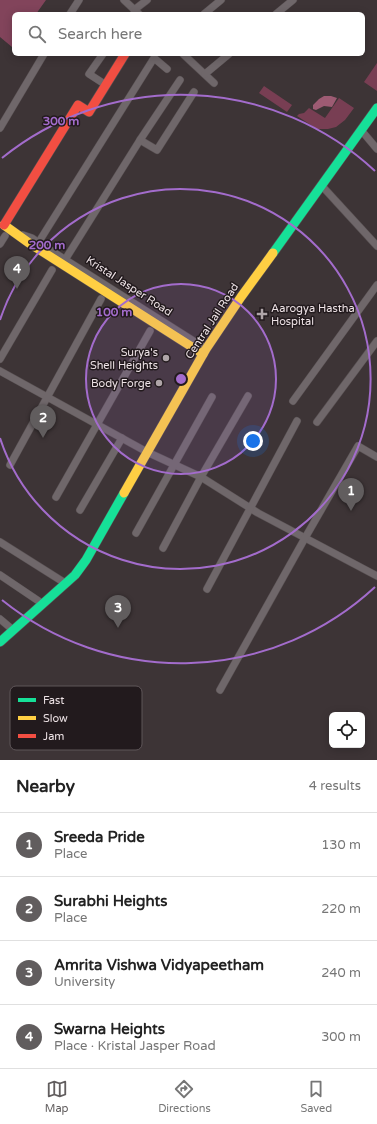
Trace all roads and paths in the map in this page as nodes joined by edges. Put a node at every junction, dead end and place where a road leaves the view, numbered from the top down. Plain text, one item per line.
1 (79, 0) edge
2 (124, 0) edge
3 (147, 0) edge
4 (221, 0) edge
5 (293, 0) edge
6 (71, 12) edge
7 (137, 12) edge
8 (206, 12) edge
9 (278, 12) edge
10 (43, 56) edge
11 (102, 56) edge
12 (124, 56) edge
13 (185, 56) edge
14 (227, 56) edge
15 (167, 69) dead end
16 (205, 74) junction
17 (180, 80) dead end
18 (214, 83) dead end
19 (106, 85) junction
20 (194, 92) dead end
21 (377, 108) edge
22 (0, 128) edge
23 (361, 130) junction
24 (140, 140) junction
25 (377, 149) edge
26 (322, 186) junction
27 (4, 236) dead end
28 (0, 244) edge
29 (37, 245) junction
30 (377, 246) edge
31 (64, 262) junction
32 (52, 270) dead end
33 (377, 285) edge
34 (101, 299) dead end
35 (150, 331) dead end
36 (377, 342) edge
37 (204, 352) junction
38 (0, 359) edge
39 (0, 371) edge
40 (248, 396) dead end
41 (47, 397) junction
42 (212, 397) dead end
43 (293, 401) dead end
44 (296, 421) dead end
45 (317, 422) dead end
46 (97, 424) junction
47 (122, 438) junction
48 (147, 452) junction
49 (377, 457) edge
50 (174, 464) junction
51 (10, 465) dead end
52 (201, 477) junction
53 (56, 496) dead end
54 (250, 508) junction
55 (80, 510) dead end
56 (136, 533) dead end
57 (305, 538) junction
58 (0, 542) edge
59 (163, 548) dead end
60 (0, 575) edge
61 (377, 576) edge
62 (65, 583) junction
63 (207, 589) dead end
64 (43, 604) junction
65 (0, 619) edge
66 (13, 630) junction
67 (0, 642) edge
68 (220, 690) dead end

1 - 6 street
2 - 7 street
3 - 7 street
4 - 8 street
5 - 9 street
10 - 22 street
11 - 19 street
12 - 19 main road, Kristal Jasper Road
13 - 16 street
14 - 16 street
15 - 29 street
16 - 18 street
17 - 24 street
19 - 29 main road, Kristal Jasper Road
20 - 24 street
21 - 23 main road, Central Jail Road
23 - 25 street
23 - 26 main road, Central Jail Road
24 - 31 street
26 - 30 street
26 - 37 main road, Central Jail Road
27 - 28 street
29 - 31 main road, Kristal Jasper Road
31 - 37 main road, Kristal Jasper Road
32 - 38 street
33 - 43 street
34 - 41 street
35 - 46 street
36 - 45 street
37 - 48 main road, Central Jail Road
39 - 41 street
40 - 52 street
41 - 46 street
41 - 51 street
42 - 50 street
44 - 54 street
46 - 47 street
46 - 53 street
47 - 48 street
47 - 55 street
48 - 50 street
48 - 62 main road, Central Jail Road
49 - 57 street
50 - 52 street
50 - 56 street
52 - 54 street
52 - 59 street
54 - 57 street
54 - 63 street
57 - 61 street
57 - 68 street
58 - 62 street
60 - 64 street
62 - 64 main road, Central Jail Road
64 - 66 main road, Central Jail Road
65 - 66 street
66 - 67 main road, Central Jail Road

